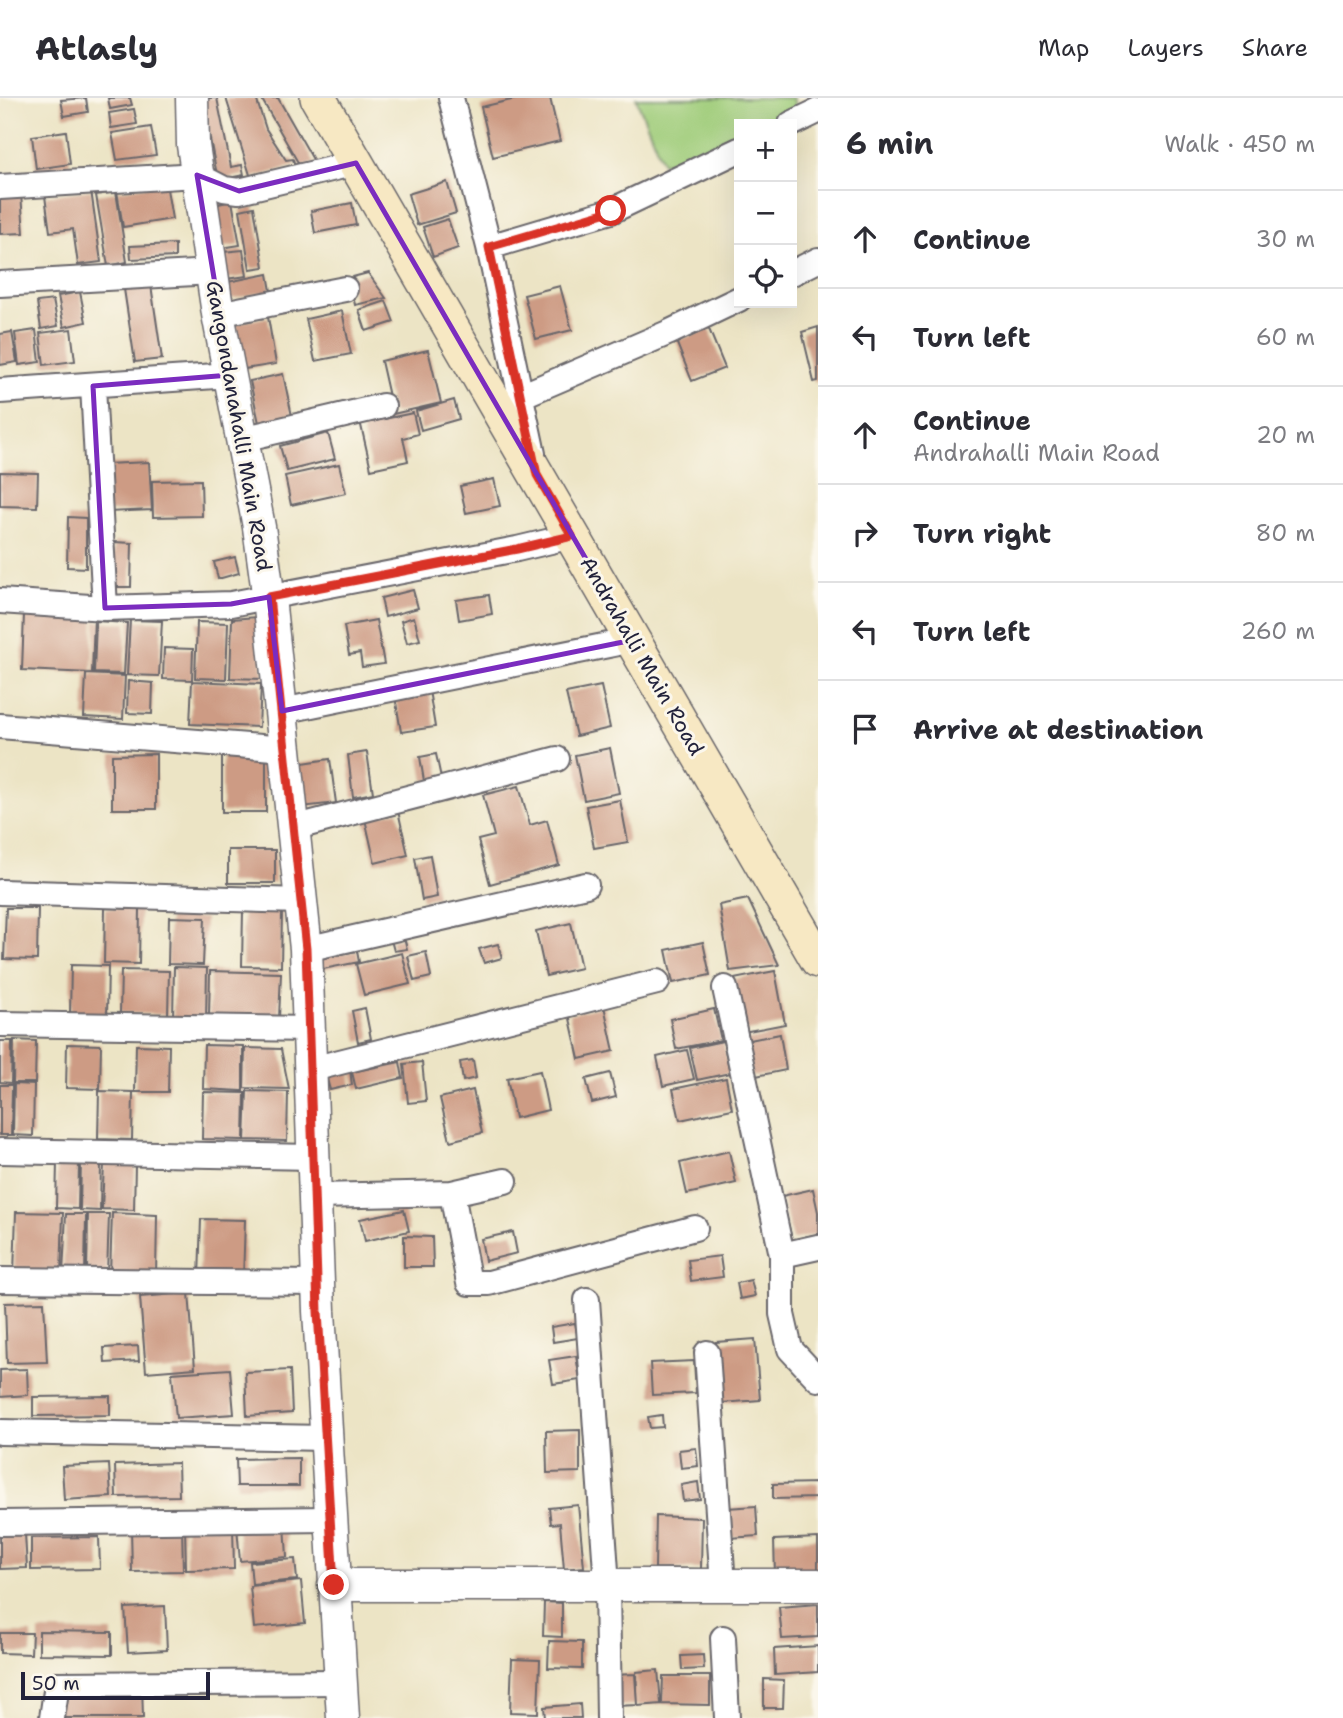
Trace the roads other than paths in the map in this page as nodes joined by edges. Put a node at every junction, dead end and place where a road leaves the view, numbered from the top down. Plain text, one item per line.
1 (192, 98) edge
2 (318, 98) edge
3 (450, 98) edge
4 (818, 111) edge
5 (797, 121) edge
6 (734, 152) edge
7 (356, 163) junction
8 (197, 174) junction
9 (0, 187) edge
10 (489, 247) junction
11 (818, 260) edge
12 (797, 270) edge
13 (212, 272) junction
14 (0, 284) edge
15 (345, 289) dead end
16 (734, 301) edge
17 (218, 314) junction
18 (230, 375) junction
19 (93, 386) junction
20 (0, 391) edge
21 (521, 396) junction
22 (383, 407) dead end
23 (242, 439) junction
24 (537, 475) junction
25 (572, 536) junction
26 (269, 597) junction
27 (0, 601) edge
28 (105, 608) junction
29 (633, 640) junction
30 (282, 710) junction
31 (0, 726) edge
32 (286, 749) junction
33 (557, 759) dead end
34 (293, 828) junction
35 (586, 885) dead end
36 (0, 892) edge
37 (300, 901) junction
38 (306, 949) junction
39 (818, 960) edge
40 (657, 982) dead end
41 (726, 988) dead end
42 (0, 1024) edge
43 (310, 1029) junction
44 (312, 1069) junction
45 (0, 1151) edge
46 (314, 1157) junction
47 (505, 1181) dead end
48 (452, 1193) junction
49 (317, 1196) junction
50 (695, 1228) dead end
51 (818, 1247) edge
52 (782, 1255) junction
53 (0, 1280) edge
54 (318, 1283) junction
55 (587, 1300) dead end
56 (707, 1353) dead end
57 (817, 1377) edge
58 (0, 1432) edge
59 (325, 1438) junction
60 (329, 1519) junction
61 (0, 1523) edge
62 (334, 1585) junction
63 (607, 1585) junction
64 (723, 1585) junction
65 (818, 1585) edge
66 (723, 1638) dead end
67 (341, 1682) junction
68 (52, 1718) edge
69 (343, 1718) edge
70 (609, 1718) edge
71 (727, 1718) edge

1 - 8 street, Gangondanahalli Main Road
2 - 7 main road, Andrahalli Main Road
3 - 10 street
4 - 5 street
6 - 10 street
7 - 8 street
7 - 24 main road, Andrahalli Main Road
8 - 9 street
8 - 13 street, Gangondanahalli Main Road
10 - 21 street
11 - 12 street
13 - 14 street
13 - 17 street, Gangondanahalli Main Road
15 - 17 street
16 - 21 street
17 - 18 street, Gangondanahalli Main Road
18 - 19 street
18 - 23 street, Gangondanahalli Main Road
19 - 20 street
19 - 28 street
21 - 24 street
22 - 23 street
23 - 26 street, Gangondanahalli Main Road
24 - 25 main road, Andrahalli Main Road
25 - 26 street
25 - 29 main road, Andrahalli Main Road
26 - 28 street
26 - 30 street, Gangondanahalli Main Road
27 - 28 street
29 - 30 street
29 - 39 main road, Andrahalli Main Road
30 - 32 street, Gangondanahalli Main Road
31 - 32 street
32 - 34 street, Gangondanahalli Main Road
33 - 34 street
34 - 37 street, Gangondanahalli Main Road
35 - 38 street
36 - 37 street
37 - 38 street, Gangondanahalli Main Road
38 - 43 street, Gangondanahalli Main Road
40 - 44 street
41 - 52 street
42 - 43 street
43 - 44 street, Gangondanahalli Main Road
44 - 46 street, Gangondanahalli Main Road
45 - 46 street
46 - 49 street, Gangondanahalli Main Road
47 - 48 street
48 - 49 street
48 - 50 street
49 - 54 street, Gangondanahalli Main Road
51 - 52 street
52 - 57 street
53 - 54 street
54 - 59 street, Gangondanahalli Main Road
55 - 63 street
56 - 64 street
58 - 59 street
59 - 60 street, Gangondanahalli Main Road
60 - 61 street
60 - 62 street, Gangondanahalli Main Road
62 - 63 street
62 - 67 street, Gangondanahalli Main Road
63 - 64 street
63 - 70 street
64 - 65 street
66 - 71 street
67 - 68 street
67 - 69 street, Gangondanahalli Main Road

